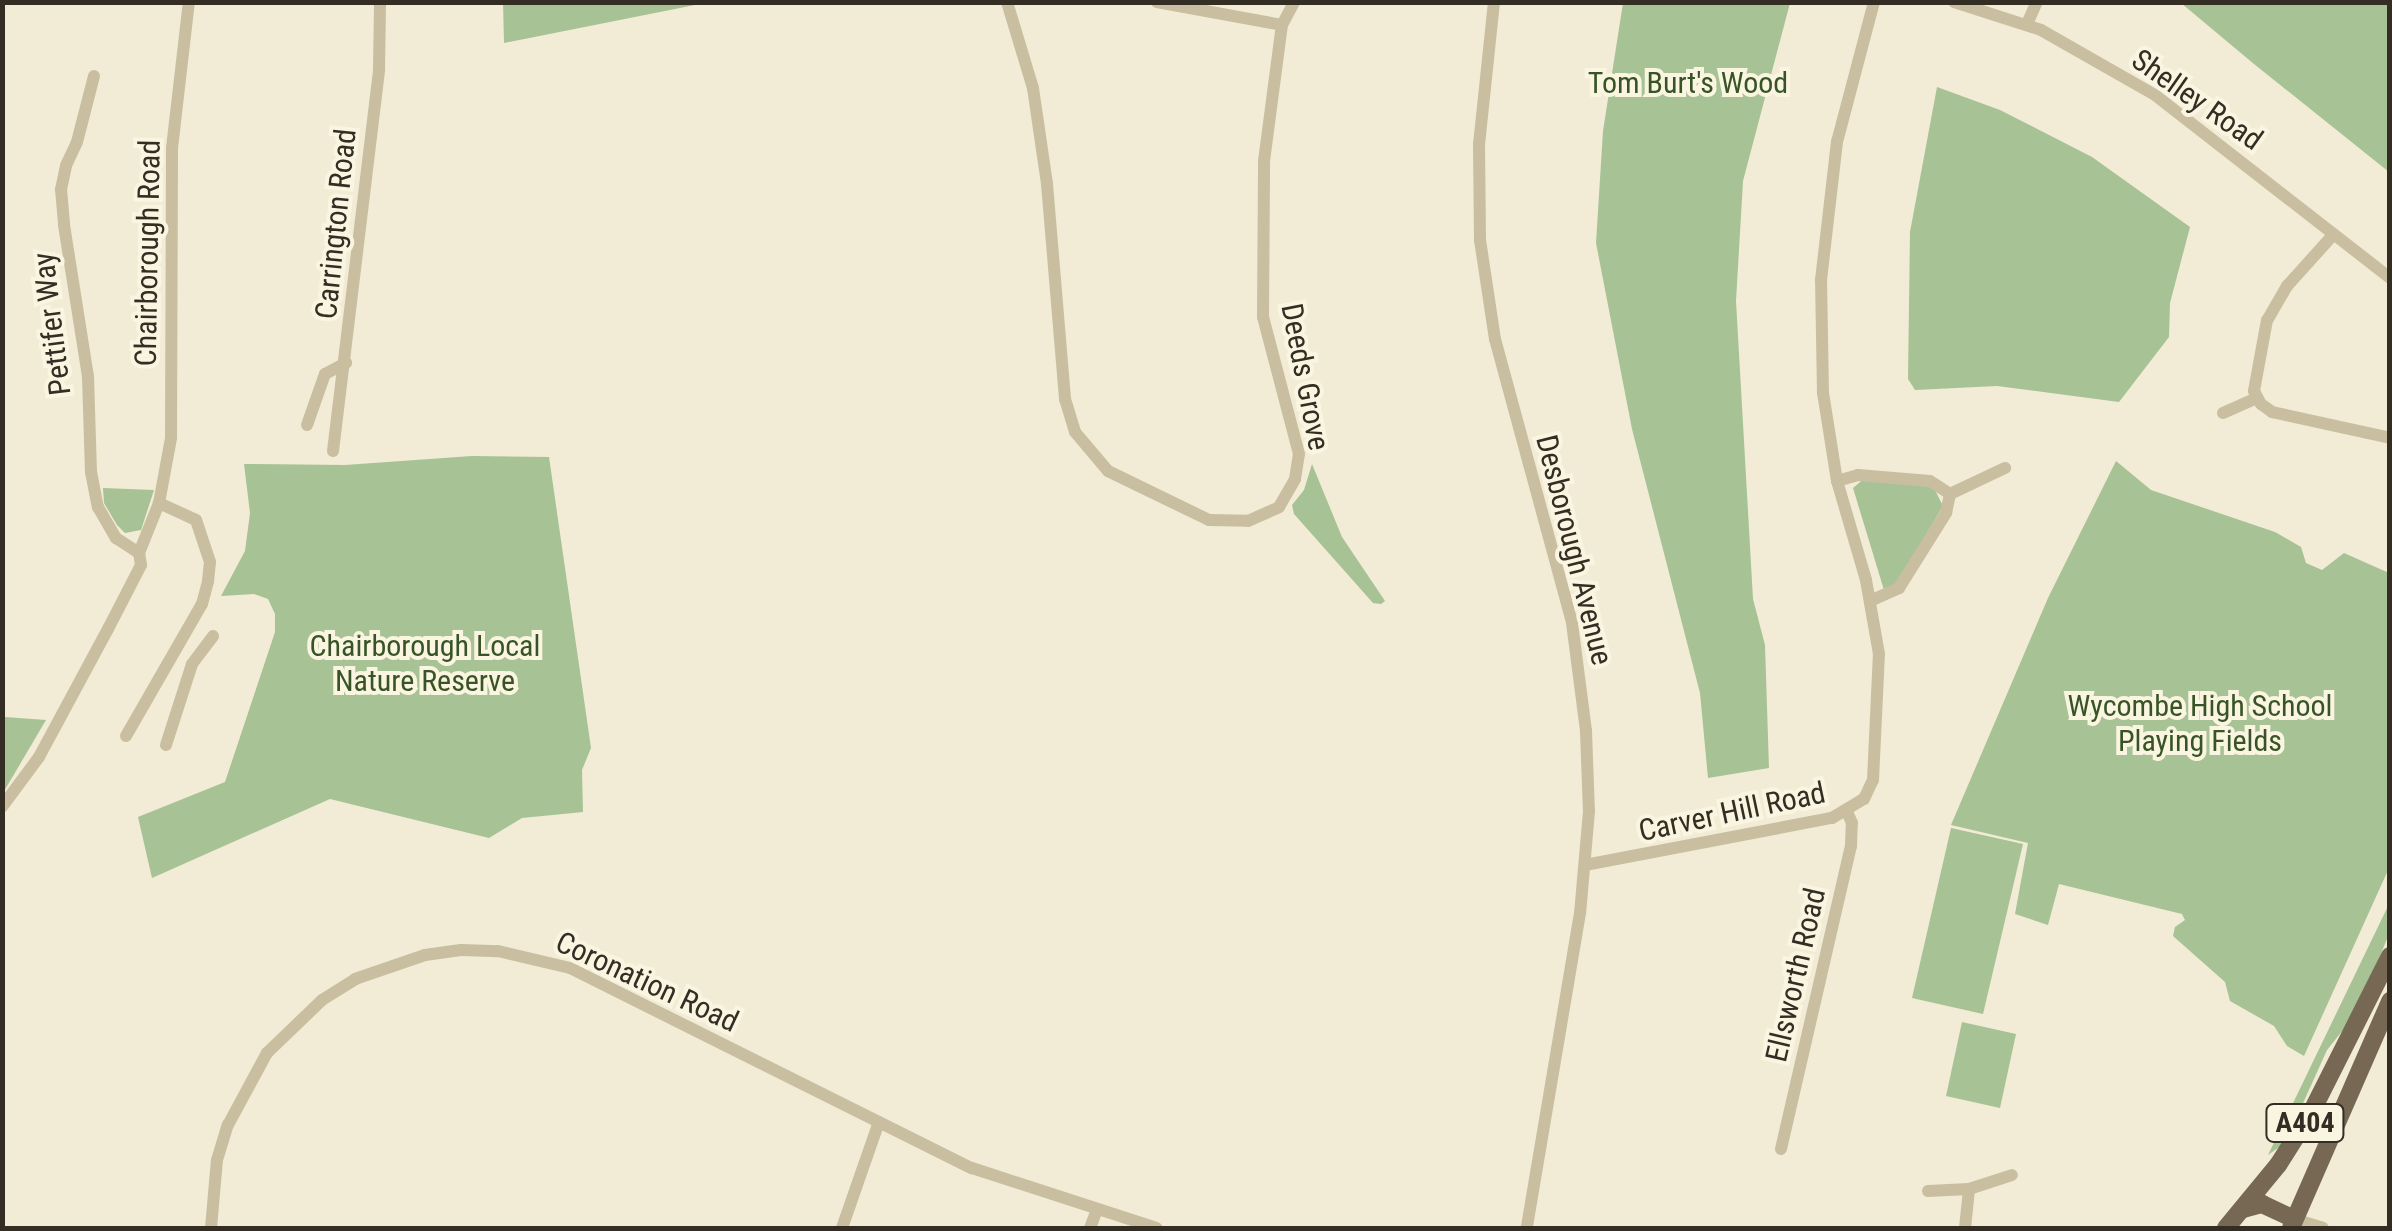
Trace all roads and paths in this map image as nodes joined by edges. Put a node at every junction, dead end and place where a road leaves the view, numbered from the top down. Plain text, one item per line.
1 (189, 2) edge
2 (380, 2) edge
3 (1157, 2) edge
4 (1294, 2) edge
5 (1494, 2) edge
6 (1874, 2) edge
7 (1954, 2) edge
8 (2037, 2) edge
9 (1012, 4) edge
10 (2027, 24) junction
11 (1282, 25) junction
12 (94, 76) dead end
13 (2333, 235) junction
14 (2390, 278) edge
15 (346, 363) junction
16 (2256, 398) junction
17 (2224, 413) dead end
18 (307, 426) dead end
19 (2390, 438) edge
20 (333, 451) dead end
21 (2005, 468) dead end
22 (1836, 481) junction
23 (1950, 494) junction
24 (159, 503) junction
25 (139, 553) junction
26 (1870, 601) junction
27 (214, 636) dead end
28 (172, 655) junction
29 (192, 664) junction
30 (126, 736) dead end
31 (166, 746) dead end
32 (2, 807) edge
33 (1847, 812) junction
34 (1585, 865) junction
35 (2390, 956) edge
36 (2390, 1001) edge
37 (878, 1122) junction
38 (1781, 1149) dead end
39 (2012, 1175) dead end
40 (1928, 1190) dead end
41 (1969, 1190) junction
42 (1096, 1210) junction
43 (2243, 1210) junction
44 (2293, 1224) edge
45 (210, 1228) edge
46 (842, 1228) edge
47 (1090, 1228) edge
48 (1157, 1228) edge
49 (1527, 1228) edge
50 (1965, 1228) edge
51 (2226, 1228) edge
52 (2323, 1228) edge

1 - 24 street, Chairborough Road
2 - 15 street, Carrington Road
3 - 11 street
4 - 11 street, Deeds Grove
5 - 34 street, Desborough Avenue
6 - 22 street, Carver Hill Road
7 - 10 street, Shelley Road
8 - 10 street
9 - 11 street, Deeds Grove
10 - 13 street, Shelley Road
12 - 25 street, Pettifer Way
13 - 14 street, Shelley Road
13 - 16 street
15 - 18 street
15 - 20 street, Carrington Road
16 - 17 street
16 - 19 street
21 - 23 street
22 - 23 street
22 - 26 street, Carver Hill Road
23 - 26 street
24 - 25 street, Chairborough Road
24 - 28 street
25 - 32 street, Chairborough Road
26 - 33 street, Carver Hill Road
27 - 29 street
28 - 29 street
28 - 30 street
29 - 31 street
33 - 34 street, Carver Hill Road
33 - 38 street, Ellsworth Road
34 - 49 street, Desborough Avenue
35 - 43 main road, A404
36 - 44 main road, A404
37 - 42 street, Coronation Road
37 - 45 street, Coronation Road
37 - 46 street
39 - 41 street
40 - 41 street
41 - 50 street
42 - 47 street
42 - 48 street, Coronation Road
43 - 44 main road
43 - 51 main road
44 - 52 street

